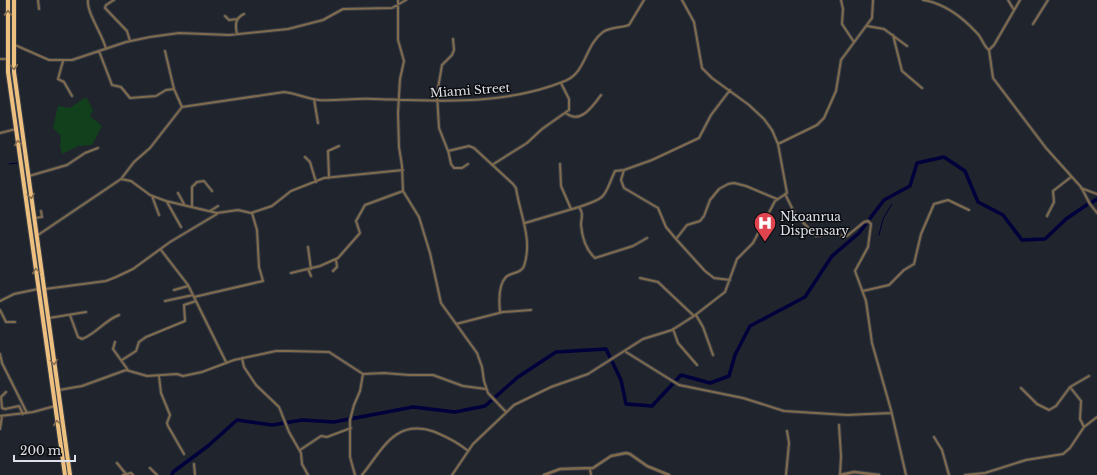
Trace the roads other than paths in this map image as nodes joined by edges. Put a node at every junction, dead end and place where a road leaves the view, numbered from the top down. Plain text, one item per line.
1 (8, 0) edge
2 (14, 0) edge
3 (38, 0) edge
4 (88, 0) edge
5 (114, 0) edge
6 (398, 0) edge
7 (406, 0) edge
8 (644, 0) edge
9 (682, 0) edge
10 (841, 0) edge
11 (873, 0) edge
12 (923, 0) edge
13 (1008, 0) edge
14 (1020, 0) edge
15 (1048, 0) edge
16 (397, 6) junction
17 (39, 9) dead end
18 (1014, 10) junction
19 (244, 14) dead end
20 (225, 16) dead end
21 (238, 19) junction
22 (1033, 24) dead end
23 (867, 26) junction
24 (236, 34) junction
25 (893, 35) junction
26 (453, 39) dead end
27 (130, 41) junction
28 (854, 42) junction
29 (13, 45) junction
30 (907, 46) dead end
31 (106, 49) junction
32 (989, 50) junction
33 (99, 51) junction
34 (165, 51) dead end
35 (0, 59) edge
36 (8, 59) junction
37 (63, 61) junction
38 (561, 83) junction
39 (922, 88) dead end
40 (174, 89) junction
41 (730, 90) junction
42 (601, 95) dead end
43 (72, 96) dead end
44 (314, 100) junction
45 (398, 100) junction
46 (437, 101) junction
47 (182, 107) junction
48 (566, 113) junction
49 (318, 122) dead end
50 (16, 129) junction
51 (0, 133) edge
52 (778, 144) junction
53 (339, 146) dead end
54 (98, 148) dead end
55 (448, 150) junction
56 (305, 157) dead end
57 (468, 164) dead end
58 (560, 164) dead end
59 (492, 165) junction
60 (402, 170) junction
61 (624, 170) junction
62 (28, 176) junction
63 (1071, 177) junction
64 (329, 178) junction
65 (121, 179) junction
66 (316, 182) junction
67 (1081, 187) junction
68 (212, 191) dead end
69 (403, 191) junction
70 (178, 193) dead end
71 (785, 194) junction
72 (1097, 194) edge
73 (152, 196) junction
74 (777, 199) junction
75 (167, 202) junction
76 (184, 205) junction
77 (218, 206) dead end
78 (192, 207) junction
79 (579, 207) junction
80 (570, 209) junction
81 (969, 210) dead end
82 (41, 211) dead end
83 (210, 211) junction
84 (252, 212) junction
85 (220, 213) junction
86 (1097, 213) edge
87 (159, 215) dead end
88 (1047, 216) dead end
89 (34, 218) junction
90 (525, 223) junction
91 (181, 228) dead end
92 (37, 236) junction
93 (647, 238) dead end
94 (676, 239) junction
95 (308, 247) dead end
96 (161, 250) junction
97 (336, 258) junction
98 (309, 269) junction
99 (333, 270) dead end
100 (291, 273) dead end
101 (311, 276) dead end
102 (640, 278) dead end
103 (730, 280) junction
104 (188, 286) junction
105 (38, 289) junction
106 (44, 289) junction
107 (174, 290) dead end
108 (863, 291) junction
109 (194, 296) junction
110 (0, 301) edge
111 (165, 301) dead end
112 (196, 301) junction
113 (47, 309) junction
114 (0, 310) edge
115 (42, 310) junction
116 (531, 310) dead end
117 (86, 312) dead end
118 (500, 312) junction
119 (70, 315) junction
120 (119, 315) dead end
121 (695, 316) junction
122 (48, 318) junction
123 (15, 322) dead end
124 (456, 324) junction
125 (46, 326) junction
126 (673, 329) junction
127 (115, 342) dead end
128 (625, 351) junction
129 (0, 354) edge
130 (713, 355) dead end
131 (242, 358) junction
132 (122, 360) junction
133 (226, 362) junction
134 (697, 364) dead end
135 (128, 370) junction
136 (363, 374) junction
137 (159, 376) junction
138 (1089, 376) dead end
139 (1070, 387) junction
140 (1021, 388) dead end
141 (486, 389) junction
142 (58, 390) junction
143 (6, 392) dead end
144 (55, 406) junction
145 (506, 412) junction
146 (25, 413) junction
147 (891, 413) junction
148 (1, 416) edge
149 (1097, 417) edge
150 (839, 425) dead end
151 (1084, 427) junction
152 (351, 428) junction
153 (0, 429) edge
154 (787, 431) dead end
155 (934, 437) dead end
156 (300, 450) junction
157 (467, 450) junction
158 (184, 454) dead end
159 (117, 462) dead end
160 (194, 464) dead end
161 (150, 468) dead end
162 (590, 469) junction
163 (125, 474) edge
164 (548, 474) edge
165 (867, 474) edge
166 (65, 475) edge
167 (70, 475) edge
168 (133, 475) edge
169 (156, 475) edge
170 (195, 475) edge
171 (308, 475) edge
172 (355, 475) edge
173 (362, 475) edge
174 (452, 475) edge
175 (544, 475) edge
176 (592, 475) edge
177 (669, 475) edge
178 (786, 475) edge
179 (840, 475) edge
180 (879, 475) edge
181 (906, 475) edge
182 (949, 475) edge
183 (964, 475) edge

36 -> 1 highway
2 - 29 highway
3 - 17 street
4 - 31 street
5 - 27 street
6 - 16 street
7 - 16 street
8 - 38 street, Miami Street
9 - 41 street
10 - 28 street
11 - 23 street
12 - 32 street
13 - 18 street
14 - 18 street
15 - 22 street
16 - 24 street
16 - 45 street
18 - 32 street
19 - 21 street
20 - 21 street
21 - 24 street
23 - 25 street
23 - 28 street
24 - 27 street
25 - 30 street
25 - 39 street
26 - 46 street
27 - 31 street
28 - 52 street
29 - 37 street
29 -> 62 highway
31 - 33 street
32 - 63 street
33 - 37 street
33 - 40 street
34 - 40 street
35 - 36 street
36 - 50 highway
37 - 43 street
38 - 46 street, Miami Street
38 - 48 street
40 - 47 street
41 - 52 street
41 - 61 street
42 - 48 street
44 - 45 street, Miami Street
44 - 47 street
44 - 49 street
45 - 46 street, Miami Street
45 - 60 street
46 - 55 street
47 - 65 street
48 - 59 street
50 - 51 street
105 -> 50 highway
52 - 71 street
53 - 64 street
54 - 62 street
55 - 57 street
55 - 59 street
56 - 66 street
58 - 80 street
59 - 90 street
60 - 64 street
60 - 69 street
61 - 79 street
61 - 94 street
62 -> 89 highway
63 - 67 street
63 - 88 street
64 - 66 street
65 - 73 street
65 - 92 street
66 - 84 street
67 - 72 street
67 - 86 street
68 - 78 street
69 - 97 street
69 - 124 street
70 - 76 street
71 - 74 street
71 - 108 street
73 - 75 street
73 - 87 street
74 - 94 street
74 - 103 street
75 - 76 street
75 - 91 street
76 - 78 street
77 - 83 street
78 - 83 street
79 - 80 street
79 - 93 street
80 - 90 street
81 - 108 street
82 - 89 street
83 - 85 street
84 - 85 street
84 - 109 street
85 - 96 street
89 - 92 highway
90 - 118 street
92 - 106 highway
94 - 103 street
95 - 98 street
96 - 104 street
96 - 106 street
97 - 98 street
97 - 99 street
98 - 100 street
98 - 101 street
102 - 121 street
103 - 121 street
104 - 107 street
104 - 109 street
105 - 110 street
105 - 115 highway
106 - 113 highway
108 - 147 street
109 - 111 street
109 - 112 street
112 - 132 street
112 - 133 street
113 - 115 highway
113 - 122 highway
114 - 123 street
115 - 125 highway
116 - 118 street
117 - 119 street
118 - 124 street
119 - 120 street
119 - 122 street
121 - 126 street
121 - 130 street
122 - 125 highway
124 - 141 street
125 -> 142 highway
125 - 144 highway
126 - 128 street
126 - 134 street
127 - 132 street
128 - 145 street
128 - 147 street
129 - 146 street
131 - 133 street
131 - 136 street
131 - 156 street
132 - 135 street
133 - 137 street
135 - 137 street
135 - 142 street
136 - 141 street
136 - 152 street
137 - 158 street
138 - 139 street
139 - 140 street
139 - 151 street
141 - 145 street
142 - 167 highway
143 - 146 street
144 - 146 street
166 -> 144 highway
145 - 157 street
146 - 148 street
147 - 181 street
148 - 153 street
149 - 151 street
150 - 179 street
151 - 183 street
152 - 156 street
152 - 172 street
154 - 178 street
155 - 182 street
156 - 171 street
157 - 173 street
157 - 174 street
159 - 163 street
160 - 170 street
161 - 169 street
162 - 164 street
162 - 176 street
162 - 177 street
163 - 168 street
164 - 175 street
165 - 179 street
165 - 180 street

